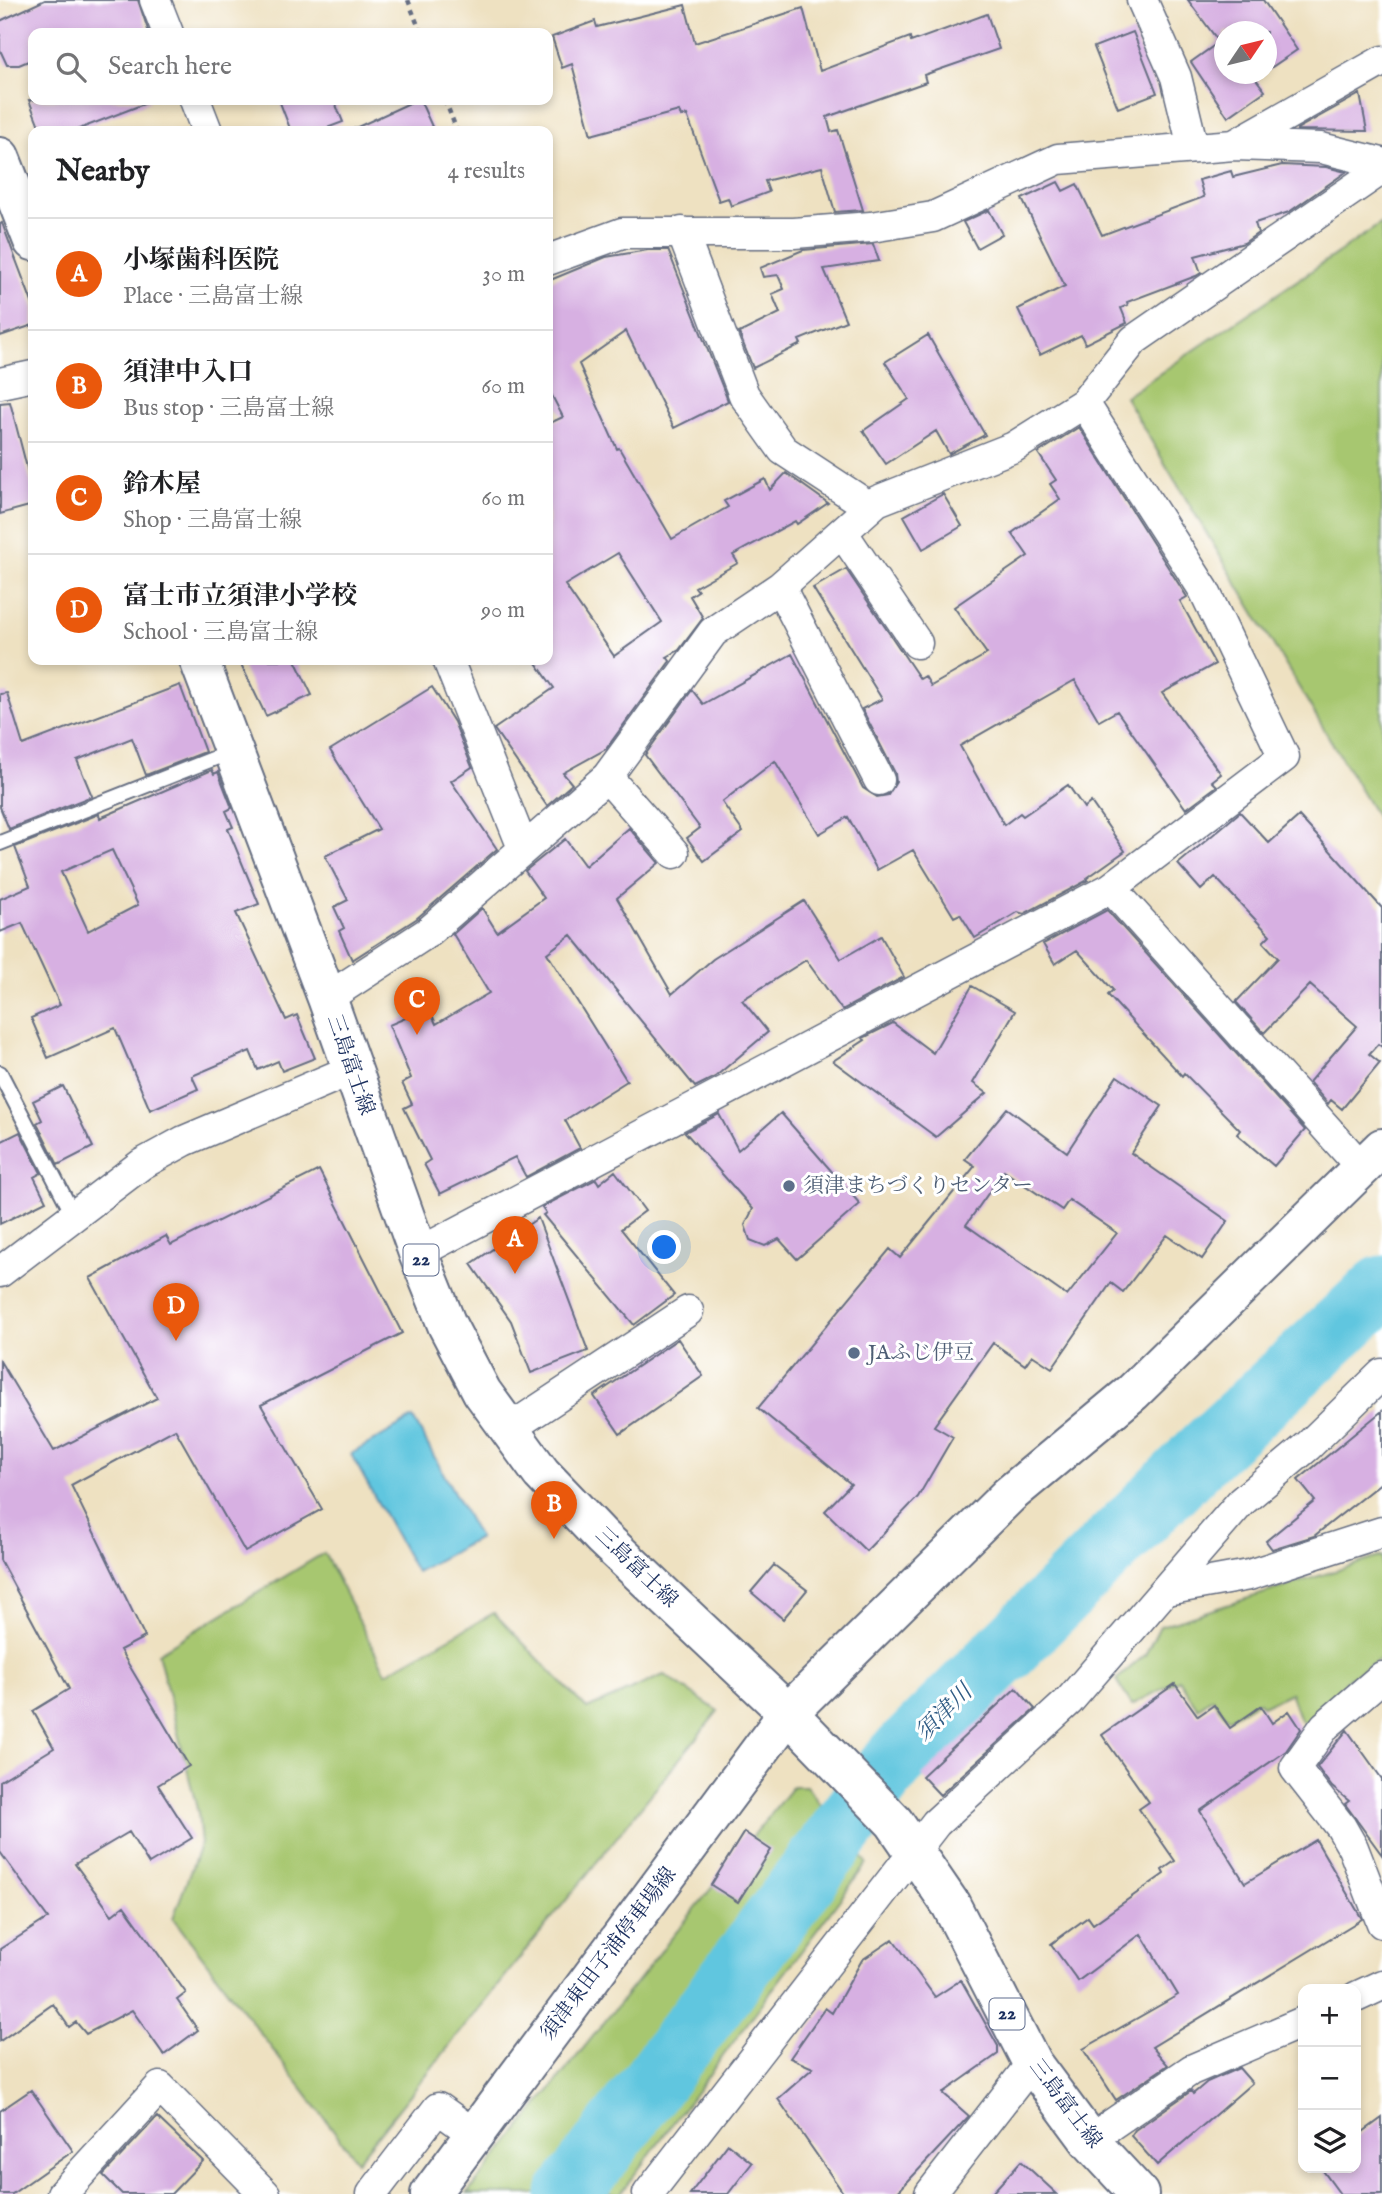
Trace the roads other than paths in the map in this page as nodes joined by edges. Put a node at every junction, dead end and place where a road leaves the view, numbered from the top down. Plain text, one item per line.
1 (155, 0) edge
2 (1142, 0) edge
3 (166, 28) edge
4 (1382, 61) edge
5 (197, 105) edge
6 (205, 126) edge
7 (1234, 145) junction
8 (1193, 147) junction
9 (0, 157) edge
10 (1382, 166) edge
11 (28, 228) edge
12 (682, 232) junction
13 (553, 258) edge
14 (28, 377) edge
15 (0, 383) edge
16 (1084, 403) junction
17 (870, 508) junction
18 (842, 532) junction
19 (780, 587) junction
20 (917, 643) dead end
21 (201, 665) edge
22 (450, 665) edge
23 (234, 751) junction
24 (607, 777) junction
25 (879, 780) dead end
26 (0, 843) edge
27 (523, 848) junction
28 (674, 853) dead end
29 (1111, 888) junction
30 (327, 999) junction
31 (351, 1070) junction
32 (0, 1073) edge
33 (1372, 1158) edge
34 (75, 1217) junction
35 (418, 1253) junction
36 (0, 1272) edge
37 (688, 1311) dead end
38 (1382, 1374) edge
39 (509, 1429) junction
40 (1382, 1532) edge
41 (1166, 1590) junction
42 (1382, 1677) edge
43 (788, 1713) junction
44 (904, 1835) junction
45 (1382, 1923) edge
46 (1382, 1985) edge
47 (1361, 1995) edge
48 (1298, 2024) edge
49 (1032, 2063) junction
50 (474, 2134) junction
51 (1089, 2140) junction
52 (62, 2194) edge
53 (265, 2194) edge
54 (372, 2194) edge
55 (430, 2194) edge
56 (648, 2194) edge
57 (930, 2194) edge
58 (1139, 2194) edge

1 - 3 street
2 - 8 street
4 - 7 street
5 - 6 street
7 - 8 street
7 - 10 street
8 - 12 street
9 - 11 main road
10 - 16 street
12 - 13 street
12 - 17 street
14 - 15 street
16 - 17 street
16 - 29 street
17 - 18 street
18 - 19 street
18 - 20 street
19 - 24 street
19 - 25 street
21 - 23 main road, 三島富士線 / 22
22 - 27 street
23 - 26 lane
23 - 30 main road, 三島富士線 / 22
24 - 27 street
24 - 28 street
27 - 30 street
29 - 33 street
29 - 35 street
30 - 31 main road, 三島富士線 / 22
31 - 34 street
31 - 35 main road, 三島富士線 / 22
32 - 34 lane
33 - 43 main road, 須津東田子浦停車場線
34 - 36 street
35 - 39 main road, 三島富士線 / 22
37 - 39 street
38 - 41 street
39 - 43 main road, 三島富士線 / 22
40 - 41 street
41 - 44 street
42 - 45 street
43 - 44 main road, 三島富士線 / 22
43 - 50 main road, 須津東田子浦停車場線
44 - 49 main road, 三島富士線 / 22
44 - 56 street
46 - 47 street
48 - 51 street
49 - 51 main road, 三島富士線 / 22
49 - 57 street
50 - 54 street
50 - 55 main road, 須津東田子浦停車場線
51 - 58 main road, 三島富士線 / 22
52 - 53 street

